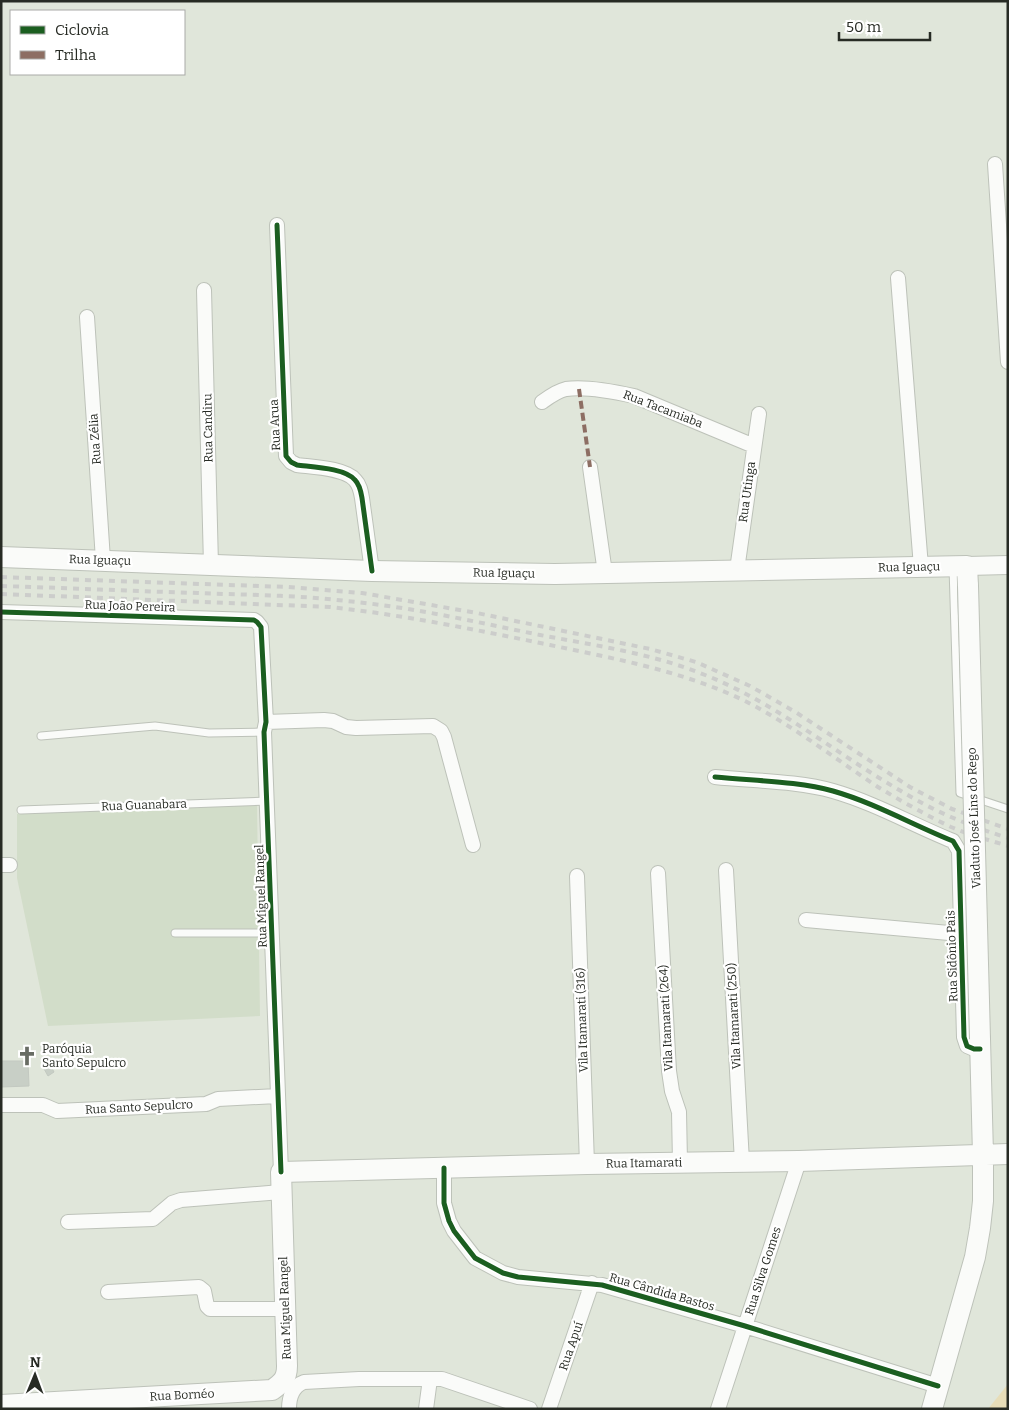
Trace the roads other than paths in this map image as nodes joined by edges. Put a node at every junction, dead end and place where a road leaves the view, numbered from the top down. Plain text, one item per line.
1 (995, 164) dead end
2 (277, 225) dead end
3 (898, 278) dead end
4 (204, 290) dead end
5 (87, 317) dead end
6 (1008, 362) edge
7 (542, 402) dead end
8 (759, 414) dead end
9 (754, 446) junction
10 (590, 467) dead end
11 (1, 557) edge
12 (103, 560) junction
13 (211, 565) junction
14 (1008, 565) edge
15 (960, 566) junction
16 (921, 567) junction
17 (737, 570) junction
18 (372, 571) junction
19 (605, 574) junction
20 (1, 612) edge
21 (257, 622) joint
22 (265, 727) junction
23 (41, 736) dead end
24 (715, 778) dead end
25 (268, 802) junction
26 (1008, 809) edge
27 (21, 810) dead end
28 (473, 845) dead end
29 (726, 870) dead end
30 (658, 873) dead end
31 (577, 876) dead end
32 (806, 920) dead end
33 (175, 933) dead end
34 (272, 933) junction
35 (960, 934) junction
36 (980, 1044) junction
37 (277, 1096) junction
38 (1, 1105) edge
39 (1008, 1154) edge
40 (983, 1155) junction
41 (799, 1161) junction
42 (680, 1162) junction
43 (742, 1162) junction
44 (587, 1164) junction
45 (444, 1168) junction
46 (281, 1172) junction
47 (282, 1192) junction
48 (68, 1222) dead end
49 (592, 1283) junction
50 (108, 1292) dead end
51 (285, 1309) junction
52 (745, 1326) junction
53 (287, 1366) junction
54 (430, 1379) junction
55 (304, 1382) junction
56 (938, 1386) junction
57 (272, 1390) junction
58 (1, 1405) edge
59 (289, 1405) edge
60 (426, 1409) edge
61 (530, 1409) edge
62 (549, 1409) edge
63 (718, 1409) edge
64 (932, 1409) edge

1 - 6 street
2 - 18 street, Rua Arua
3 - 16 street
4 - 13 street, Rua Candiru
5 - 12 street, Rua Zélia
7 - 9 street, Rua Tacamiaba
8 - 9 street, Rua Utinga
9 - 17 street, Rua Utinga
10 - 19 street
11 - 12 main road, Rua Iguaçu
12 - 13 main road, Rua Iguaçu
13 - 18 main road, Rua Iguaçu
14 - 15 street, Rua Iguaçu
15 - 16 main road, Rua Iguaçu
15 - 26 lane
15 - 36 main road, Viaduto José Lins do Rego, bridge
16 - 17 main road, Rua Iguaçu
17 - 19 main road, Rua Iguaçu
18 - 19 main road, Rua Iguaçu
20 - 21 street, Rua João Pereira
21 - 22 street, Rua Miguel Rangel
22 - 23 lane
22 - 25 street, Rua Miguel Rangel
22 - 28 street
24 - 35 street, Rua Sidônio Pais
25 - 27 lane, Rua Guanabara
25 - 34 street, Rua Miguel Rangel
29 - 43 street, Vila Itamarati (250)
30 - 42 street, Vila Itamarati (264)
31 - 44 street, Vila Itamarati (316)
32 - 35 street
33 - 34 lane
34 - 37 street, Rua Miguel Rangel
35 - 36 street, Rua Sidônio Pais
36 - 40 main road, Viaduto José Lins do Rego
37 - 38 street, Rua Santo Sepulcro
37 - 46 street, Rua Miguel Rangel
39 - 40 main road, Rua Itamarati
40 - 41 main road, Rua Itamarati
40 - 56 main road
41 - 43 main road, Rua Itamarati
41 - 52 street, Rua Silva Gomes
42 - 43 main road, Rua Itamarati
42 - 44 main road, Rua Itamarati
44 - 45 main road, Rua Itamarati
45 - 46 main road, Rua Itamarati
45 - 49 street, Rua Cândida Bastos
46 - 47 main road, Rua Miguel Rangel
47 - 48 street
47 - 51 main road, Rua Miguel Rangel
49 - 52 street, Rua Cândida Bastos
49 - 62 street, Rua Apuí
50 - 51 street
51 - 53 main road, Rua Miguel Rangel
52 - 56 street, Rua Cândida Bastos
52 - 63 street, Rua Silva Gomes
53 - 55 street, Rua Miguel Rangel
53 - 57 main road, Rua Miguel Rangel
54 - 55 street
54 - 60 street
54 - 61 street
55 - 59 street
56 - 64 main road
57 - 58 main road, Rua Bornéo
57 - 59 street

